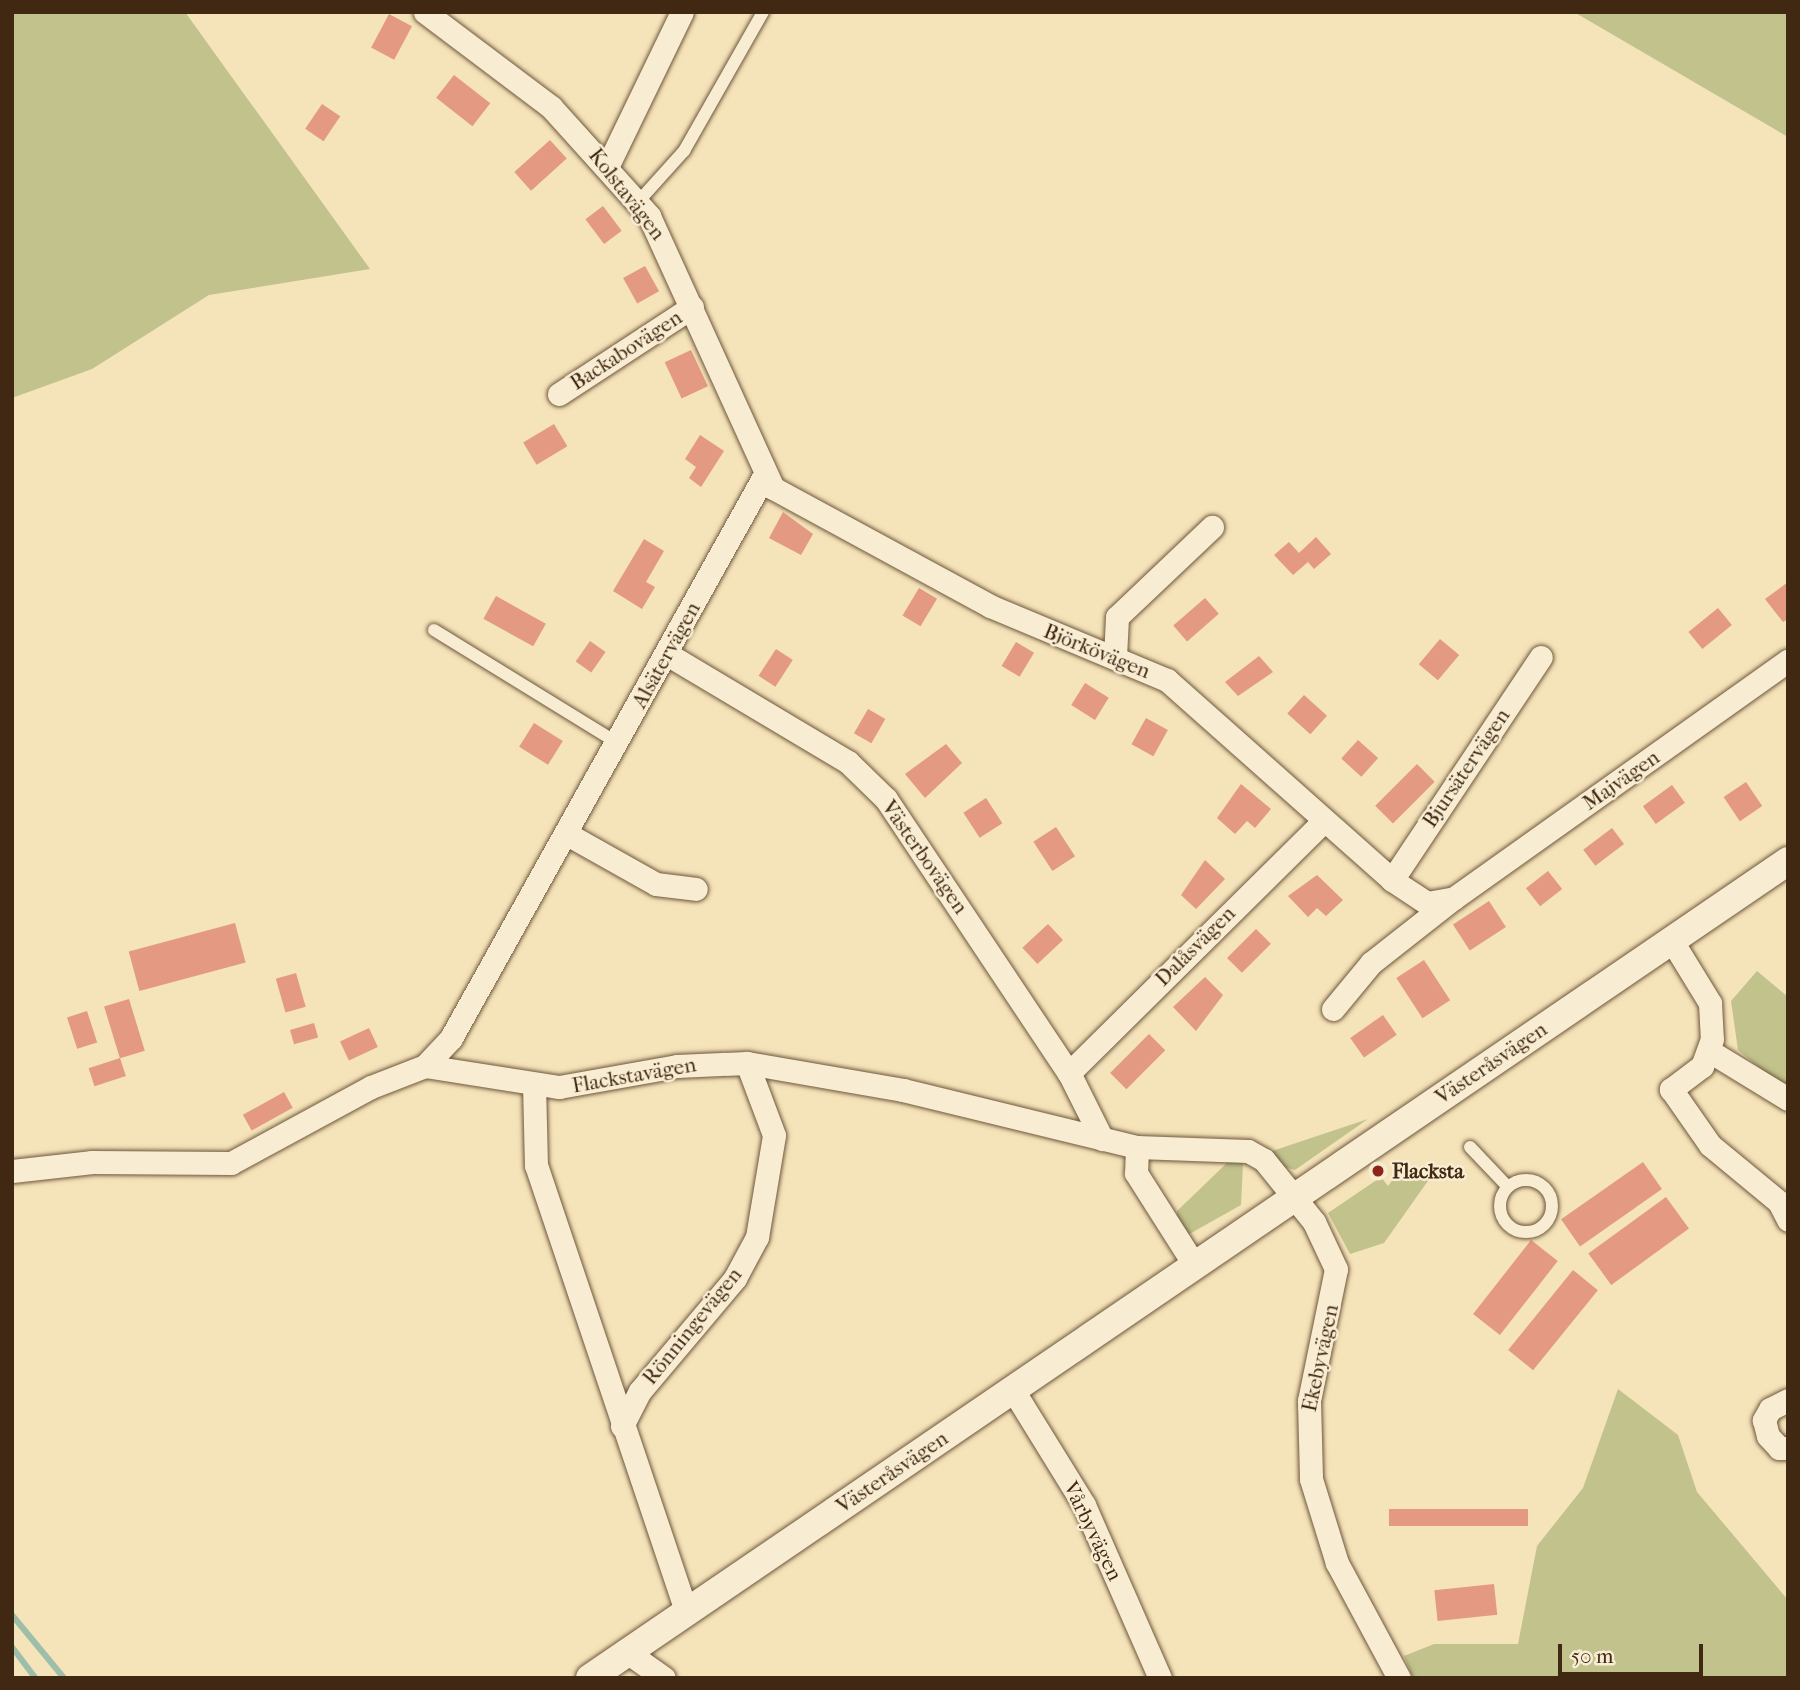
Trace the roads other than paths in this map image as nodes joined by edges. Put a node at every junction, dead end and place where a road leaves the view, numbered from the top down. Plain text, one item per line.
1 (425, 12) edge
2 (682, 12) edge
3 (763, 12) edge
4 (608, 165) junction
5 (638, 202) junction
6 (692, 307) junction
7 (559, 394) dead end
8 (764, 476) junction
9 (1212, 527) dead end
10 (434, 631) dead end
11 (667, 654) junction
12 (1115, 657) junction
13 (1541, 657) dead end
14 (1788, 661) edge
15 (618, 743) junction
16 (1324, 821) junction
17 (567, 834) junction
18 (1788, 862) edge
19 (1392, 880) junction
20 (696, 889) dead end
21 (1454, 898) junction
22 (1671, 941) junction
23 (1333, 1009) dead end
24 (1711, 1052) junction
25 (747, 1063) junction
26 (425, 1066) junction
27 (1069, 1073) junction
28 (534, 1084) junction
29 (1788, 1098) edge
30 (1102, 1139) junction
31 (1137, 1147) junction
32 (1470, 1147) dead end
33 (12, 1171) edge
34 (1507, 1186) junction
35 (1293, 1198) junction
36 (1788, 1220) edge
37 (1195, 1266) junction
38 (1013, 1390) junction
39 (1788, 1401) edge
40 (622, 1426) junction
41 (1788, 1448) edge
42 (686, 1611) junction
43 (627, 1652) junction
44 (590, 1678) edge
45 (664, 1678) edge
46 (1160, 1678) edge
47 (1399, 1678) edge

1 - 4 street, Kolstavägen
2 - 4 street
3 - 5 lane
4 - 5 street, Kolstavägen
5 - 6 street, Kolstavägen
6 - 7 street, Backabovägen
6 - 8 street, Kolstavägen
8 - 11 street, Alsätervägen
8 - 12 street, Björkövägen
9 - 12 street
10 - 15 lane
11 - 15 street, Alsätervägen
11 - 27 street, Västerbovägen
12 - 16 street, Björkövägen
13 - 19 street, Bjursätervägen
14 - 21 street, Majvägen
15 - 17 street, Alsätervägen
16 - 19 street, Björkövägen
16 - 27 street, Dalåsvägen
17 - 20 street
17 - 26 street, Alsätervägen
18 - 22 street, Västeråsvägen
19 - 21 street
21 - 23 street, Majvägen
22 - 24 street
22 - 35 street, Västeråsvägen
24 - 29 street
24 - 36 street
25 - 28 street, Flackstavägen
25 - 30 street, Flackstavägen
25 - 40 street, Rönningevägen
26 - 28 street, Flackstavägen
26 - 33 street
27 - 30 street, Västerbovägen
28 - 40 street, Rönningevägen
30 - 31 street, Flackstavägen
31 - 35 street, Flackstavägen
31 - 37 street
32 - 34 lane
34 - 34 lane
35 - 37 street, Västeråsvägen
35 - 47 street, Ekebyvägen
37 - 38 street, Västeråsvägen
38 - 42 street, Västeråsvägen
38 - 46 street, Vårbyvägen
39 - 41 street
40 - 42 street, Rönningevägen
42 - 43 street, Västeråsvägen
43 - 44 street, Västeråsvägen
43 - 45 street

